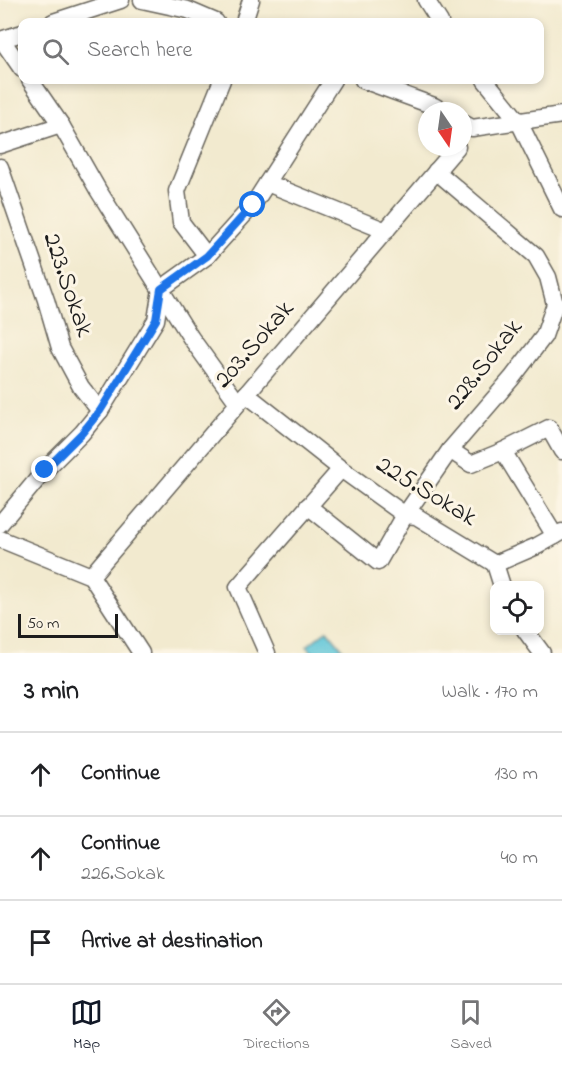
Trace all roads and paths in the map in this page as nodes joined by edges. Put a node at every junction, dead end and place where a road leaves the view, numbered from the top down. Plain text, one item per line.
1 (121, 0) edge
2 (142, 0) edge
3 (251, 0) edge
4 (426, 0) edge
5 (65, 18) edge
6 (207, 18) edge
7 (245, 18) edge
8 (437, 18) edge
9 (18, 34) edge
10 (1, 40) edge
11 (18, 63) edge
12 (33, 84) edge
13 (220, 84) edge
14 (330, 84) edge
15 (374, 84) edge
16 (488, 84) edge
17 (423, 102) edge
18 (562, 115) edge
19 (519, 122) junction
20 (61, 125) junction
21 (472, 129) edge
22 (0, 145) edge
23 (449, 156) edge
24 (0, 167) edge
25 (436, 171) junction
26 (267, 183) junction
27 (562, 209) edge
28 (386, 231) junction
29 (207, 256) junction
30 (161, 289) junction
31 (242, 399) junction
32 (100, 411) junction
33 (450, 450) junction
34 (504, 451) junction
35 (562, 451) edge
36 (340, 469) junction
37 (308, 506) junction
38 (405, 515) junction
39 (0, 524) edge
40 (559, 534) edge
41 (0, 539) edge
42 (495, 564) junction
43 (91, 576) junction
44 (501, 581) edge
45 (529, 635) edge
46 (141, 653) edge
47 (267, 653) edge
48 (542, 653) edge

1 - 5 street
2 - 6 street
3 - 7 street
4 - 8 street
9 - 10 street
10 - 11 street
12 - 20 street, 225.Sokak
13 - 29 street
14 - 26 street
15 - 17 street
16 - 19 street
18 - 19 street
19 - 21 street
19 - 27 street
20 - 22 street
20 - 30 street, 225.Sokak
23 - 25 street, 203.Sokak
24 - 32 street, 223.Sokak
25 - 28 street, 203.Sokak
25 - 33 street, 228.Sokak
26 - 28 street
26 - 29 street
28 - 31 street, 203.Sokak
29 - 30 street
30 - 31 street, 225.Sokak
30 - 32 street
31 - 36 street, 225.Sokak
31 - 43 street, 203.Sokak
32 - 39 street
33 - 34 street
33 - 38 street, 228.Sokak
34 - 35 street
34 - 40 street
36 - 37 street
36 - 38 street, 225.Sokak
37 - 38 street, 228.Sokak
37 - 47 street
38 - 42 street, 225.Sokak
40 - 42 street
41 - 43 street
42 - 44 street
43 - 46 street
45 - 48 street

